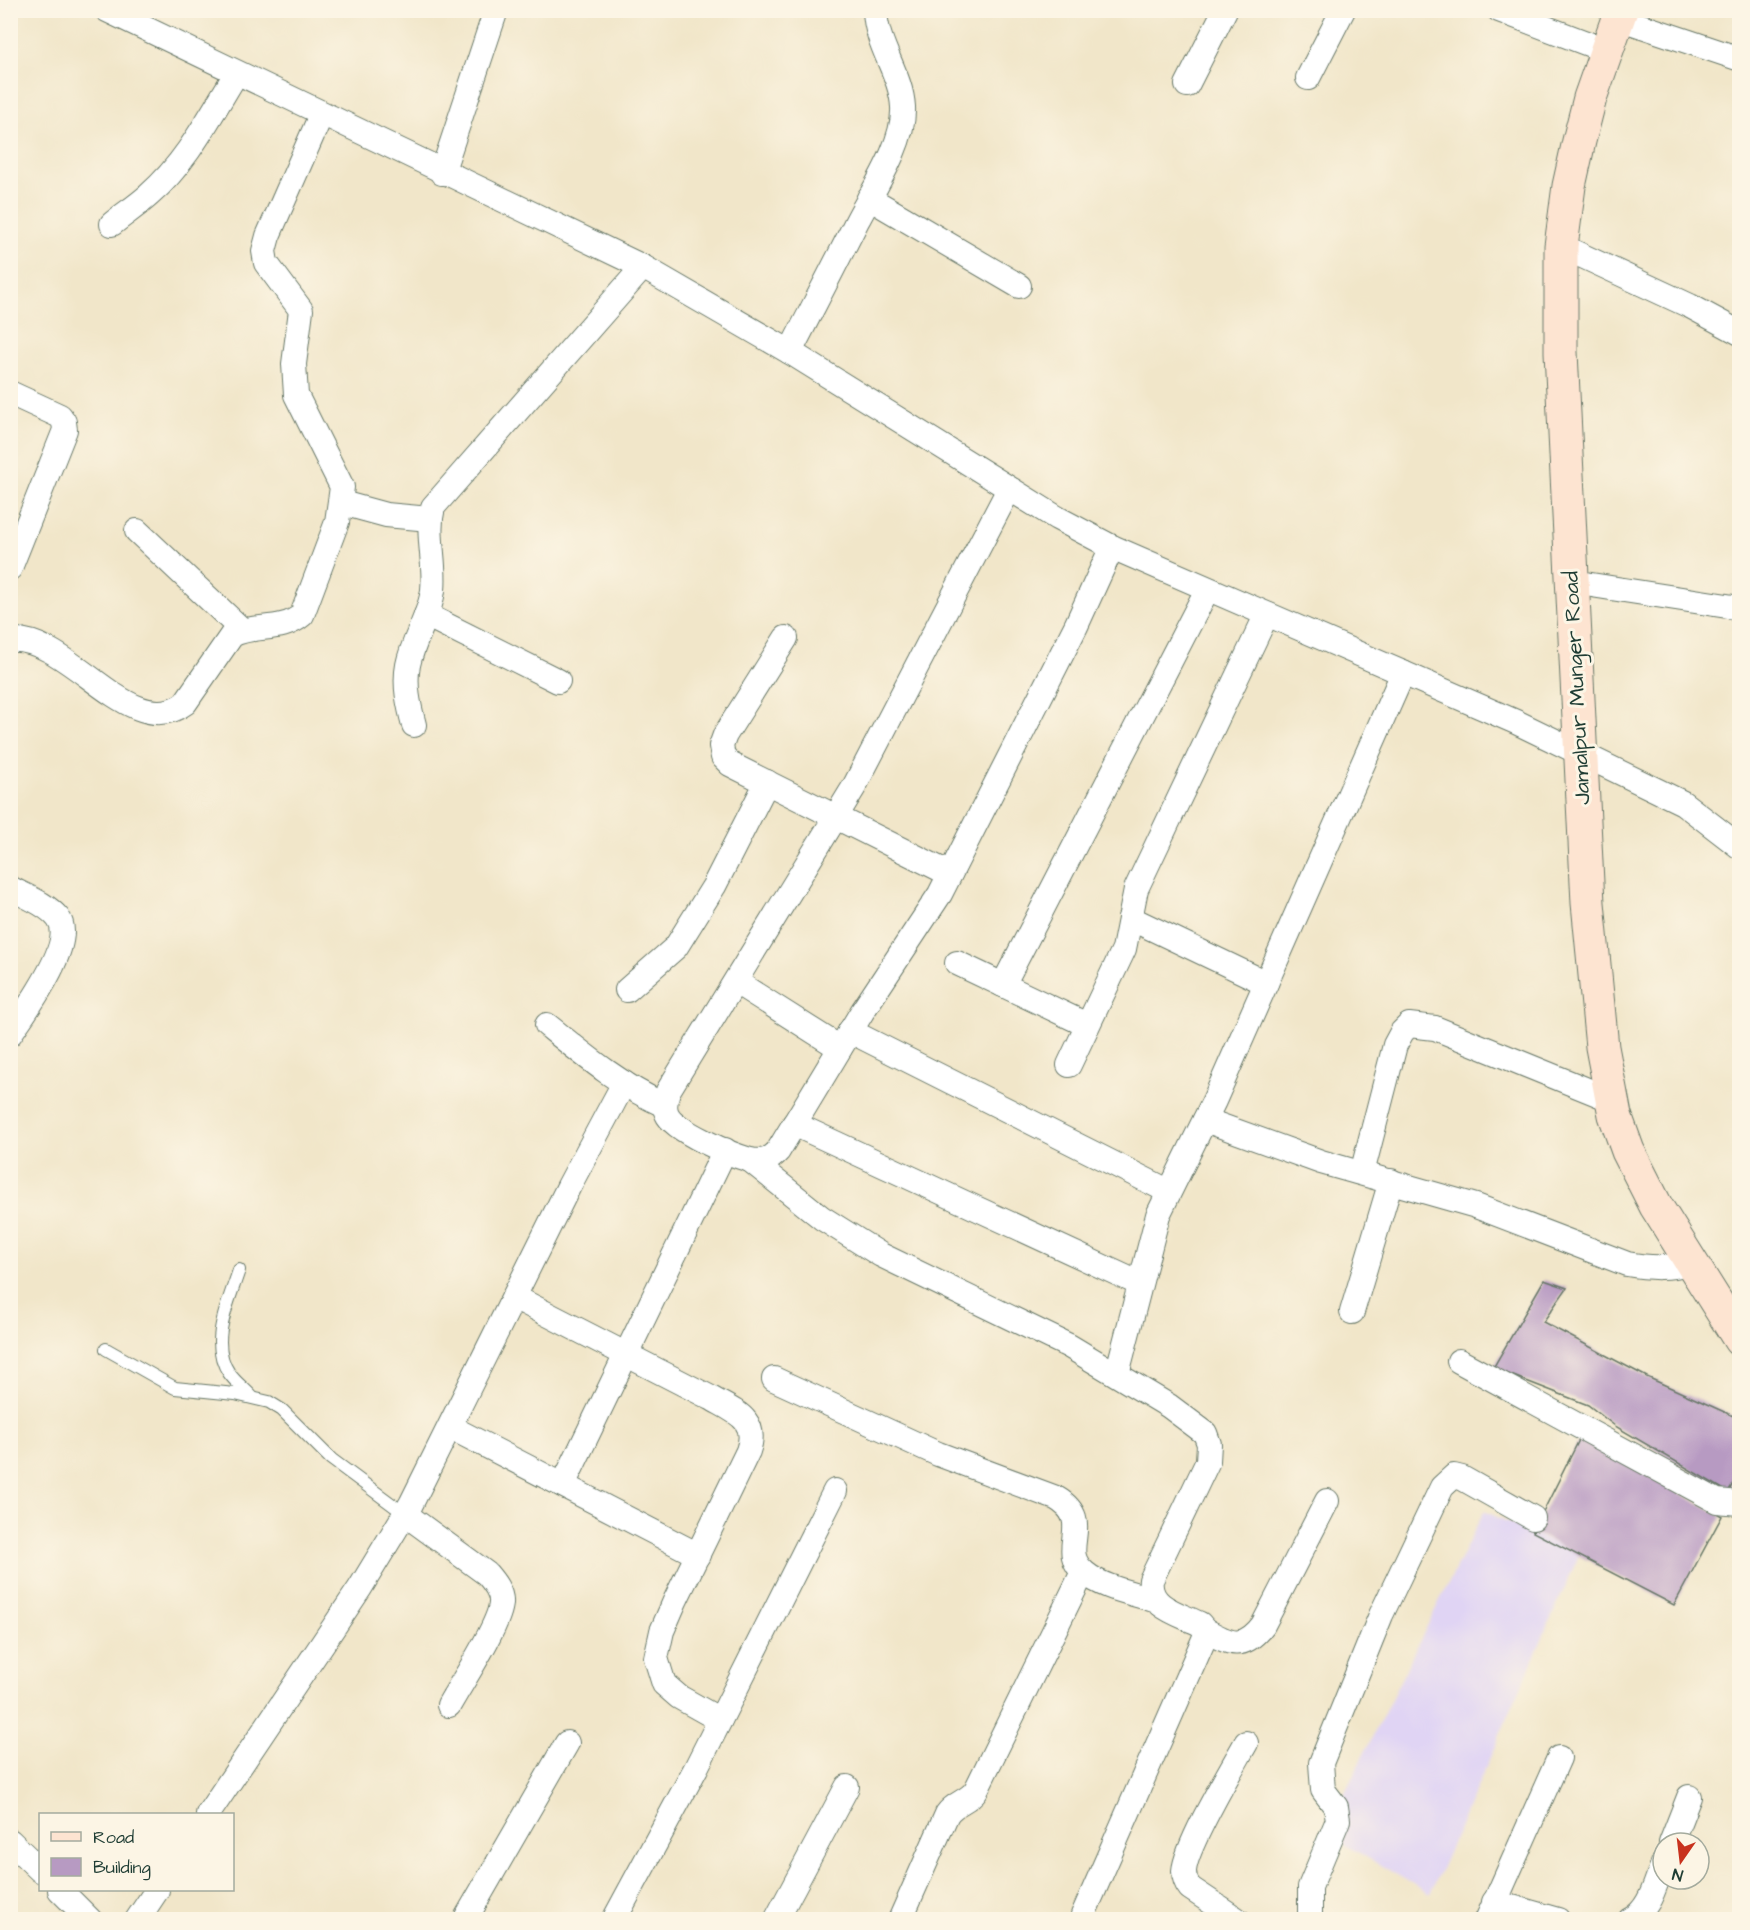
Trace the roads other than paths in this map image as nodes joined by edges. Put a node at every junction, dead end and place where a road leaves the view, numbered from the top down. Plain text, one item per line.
1 (106, 10) edge
2 (495, 10) edge
3 (875, 10) edge
4 (1225, 10) edge
5 (1343, 10) edge
6 (1499, 10) edge
7 (1619, 14) edge
8 (1606, 51) junction
9 (1740, 60) edge
10 (236, 74) junction
11 (1308, 78) dead end
12 (1187, 85) dead end
13 (321, 115) junction
14 (442, 173) junction
15 (869, 198) junction
16 (112, 224) dead end
17 (1562, 246) junction
18 (643, 267) junction
19 (1019, 286) dead end
20 (1740, 333) edge
21 (790, 352) junction
22 (10, 393) edge
23 (1009, 489) junction
24 (342, 502) junction
25 (430, 519) junction
26 (137, 531) dead end
27 (1112, 547) junction
28 (10, 568) edge
29 (1572, 582) junction
30 (1207, 590) junction
31 (1740, 608) edge
32 (426, 615) junction
33 (1266, 616) junction
34 (242, 630) junction
35 (786, 638) dead end
36 (10, 640) edge
37 (1403, 673) junction
38 (558, 681) dead end
39 (414, 725) dead end
40 (1579, 753) junction
41 (767, 782) junction
42 (837, 816) junction
43 (1740, 847) edge
44 (950, 874) junction
45 (10, 888) edge
46 (1130, 918) junction
47 (957, 963) dead end
48 (736, 982) junction
49 (1266, 983) junction
50 (1003, 985) junction
51 (627, 990) dead end
52 (547, 1025) dead end
53 (1087, 1025) junction
54 (10, 1034) edge
55 (845, 1040) junction
56 (1069, 1065) dead end
57 (624, 1083) junction
58 (1612, 1100) junction
59 (664, 1105) junction
60 (1205, 1120) junction
61 (794, 1124) junction
62 (725, 1150) junction
63 (750, 1160) junction
64 (1362, 1173) junction
65 (1391, 1181) junction
66 (1168, 1191) junction
67 (1691, 1262) junction
68 (239, 1270) dead end
69 (1138, 1283) junction
70 (514, 1297) junction
71 (1352, 1312) dead end
72 (1740, 1340) edge
73 (106, 1349) dead end
74 (627, 1353) junction
75 (1459, 1361) dead end
76 (1117, 1374) junction
77 (774, 1380) dead end
78 (252, 1397) junction
79 (450, 1427) junction
80 (563, 1485) junction
81 (835, 1491) dead end
82 (1327, 1501) dead end
83 (1740, 1503) edge
84 (405, 1514) junction
85 (1533, 1518) dead end
86 (698, 1554) junction
87 (1083, 1572) junction
88 (1154, 1600) junction
89 (1205, 1630) junction
90 (449, 1705) dead end
91 (720, 1720) junction
92 (567, 1743) dead end
93 (1245, 1743) dead end
94 (1559, 1758) dead end
95 (847, 1786) dead end
96 (1689, 1797) dead end
97 (209, 1813) edge
98 (1676, 1831) edge
99 (10, 1841) edge
100 (39, 1869) edge
101 (61, 1891) edge
102 (156, 1891) edge
103 (1652, 1891) edge
104 (1491, 1911) edge
105 (1083, 1915) dead end
106 (90, 1920) edge
107 (136, 1920) edge
108 (465, 1920) edge
109 (614, 1920) edge
110 (776, 1920) edge
111 (900, 1920) edge
112 (1238, 1920) edge
113 (1310, 1920) edge
114 (1558, 1920) edge
115 (1630, 1920) edge

1 - 10 street
2 - 14 street
3 - 15 street
4 - 12 street
5 - 11 street
6 - 8 street
7 - 8 street, Jamalpur Munger Road
7 - 9 street
8 - 17 street, Jamalpur Munger Road
10 - 13 street
10 - 16 street
13 - 14 street
13 - 24 street
14 - 18 street
15 - 19 street
15 - 21 street
17 - 20 street
17 - 29 street, Jamalpur Munger Road
18 - 21 street
18 - 25 street
21 - 23 street
22 - 28 street
23 - 27 street
23 - 42 street
24 - 25 street
24 - 34 street
25 - 32 street
26 - 34 street
27 - 30 street
27 - 44 street
29 - 31 street
29 - 40 street, Jamalpur Munger Road
30 - 33 street
30 - 50 street
32 - 38 street
32 - 39 street
33 - 37 street
33 - 46 street
34 - 36 street
35 - 41 street
37 - 40 street
37 - 49 street
40 - 43 street
40 - 58 street, Jamalpur Munger Road
41 - 42 street
41 - 51 street
42 - 44 street
42 - 48 street
44 - 55 street
45 - 54 street
46 - 49 street
46 - 53 street
47 - 50 street
48 - 55 street
48 - 59 street
49 - 60 street
50 - 53 street
52 - 57 street
53 - 56 street
55 - 61 street
55 - 66 street
57 - 59 street
57 - 70 street
58 - 64 street
58 - 67 street, Jamalpur Munger Road
59 - 62 street
60 - 64 street
60 - 66 street
61 - 63 street
61 - 69 street
62 - 63 street
62 - 74 street
63 - 76 street
64 - 65 street
65 - 67 street
65 - 71 street
66 - 69 street
67 - 72 street, Jamalpur Munger Road
68 - 78 lane
69 - 76 street
70 - 74 street
70 - 79 street
73 - 78 lane
74 - 80 street
74 - 86 street
75 - 83 street
76 - 88 street
77 - 87 street
78 - 84 lane
79 - 80 street
79 - 84 street
80 - 86 street
81 - 91 street
82 - 89 street
84 - 90 street
84 - 97 street
85 - 113 street
86 - 91 street
87 - 88 street
87 - 111 street
88 - 89 street
89 - 105 street
91 - 109 street
92 - 108 street
93 - 112 street
94 - 104 street
95 - 110 street
96 - 98 street
99 - 100 street
101 - 106 street
102 - 107 street
103 - 115 street
104 - 114 street

